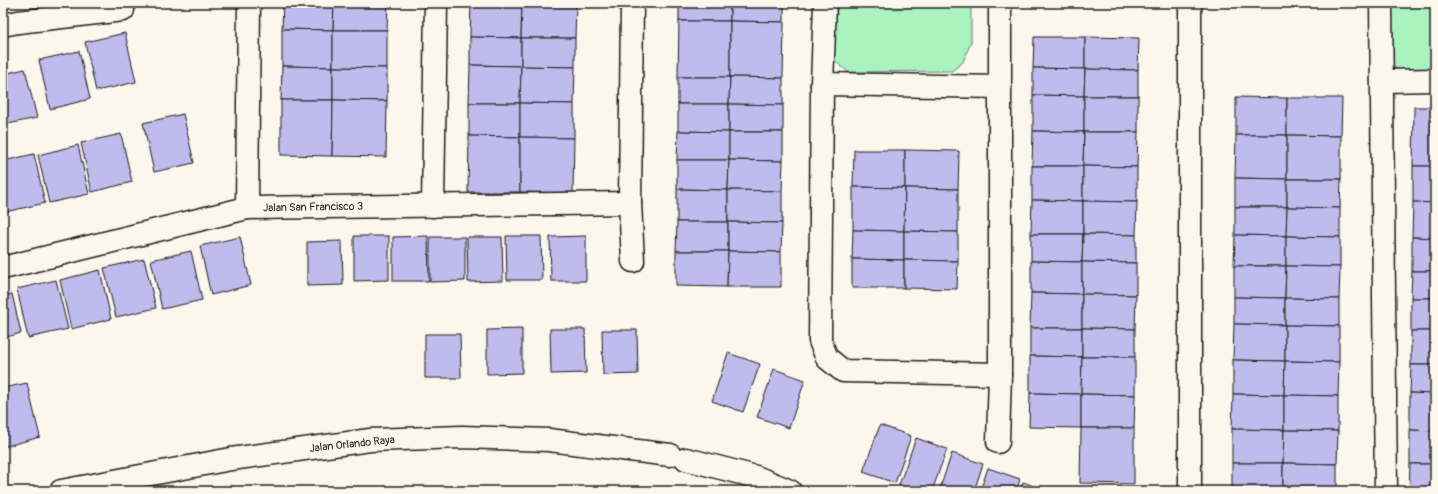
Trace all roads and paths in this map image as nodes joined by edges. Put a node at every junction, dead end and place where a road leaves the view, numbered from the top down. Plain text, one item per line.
1 (249, 3) edge
2 (436, 3) edge
3 (632, 3) edge
4 (825, 3) edge
5 (1000, 3) edge
6 (1190, 3) edge
7 (1381, 3) edge
8 (123, 10) dead end
9 (14, 17) edge
10 (1435, 80) edge
11 (1383, 81) junction
12 (822, 84) junction
13 (1000, 87) junction
14 (630, 203) junction
15 (433, 206) junction
16 (248, 208) junction
17 (633, 262) dead end
18 (3, 268) edge
19 (1000, 374) junction
20 (998, 442) dead end
21 (61, 491) edge
22 (790, 491) edge
23 (1190, 491) edge
24 (1386, 491) edge

1 - 16 street
2 - 15 street
3 - 14 street
4 - 12 street
5 - 13 street
6 - 23 street
7 - 11 street
8 - 9 street
10 - 11 street
11 - 24 street
12 - 13 street
12 - 19 street
13 - 19 street
14 - 15 street, Jalan San Francisco 3
14 - 17 street
15 - 16 street, Jalan San Francisco 3
16 - 18 street, Jalan San Francisco 3
19 - 20 street
21 - 22 street, Jalan Orlando Raya

